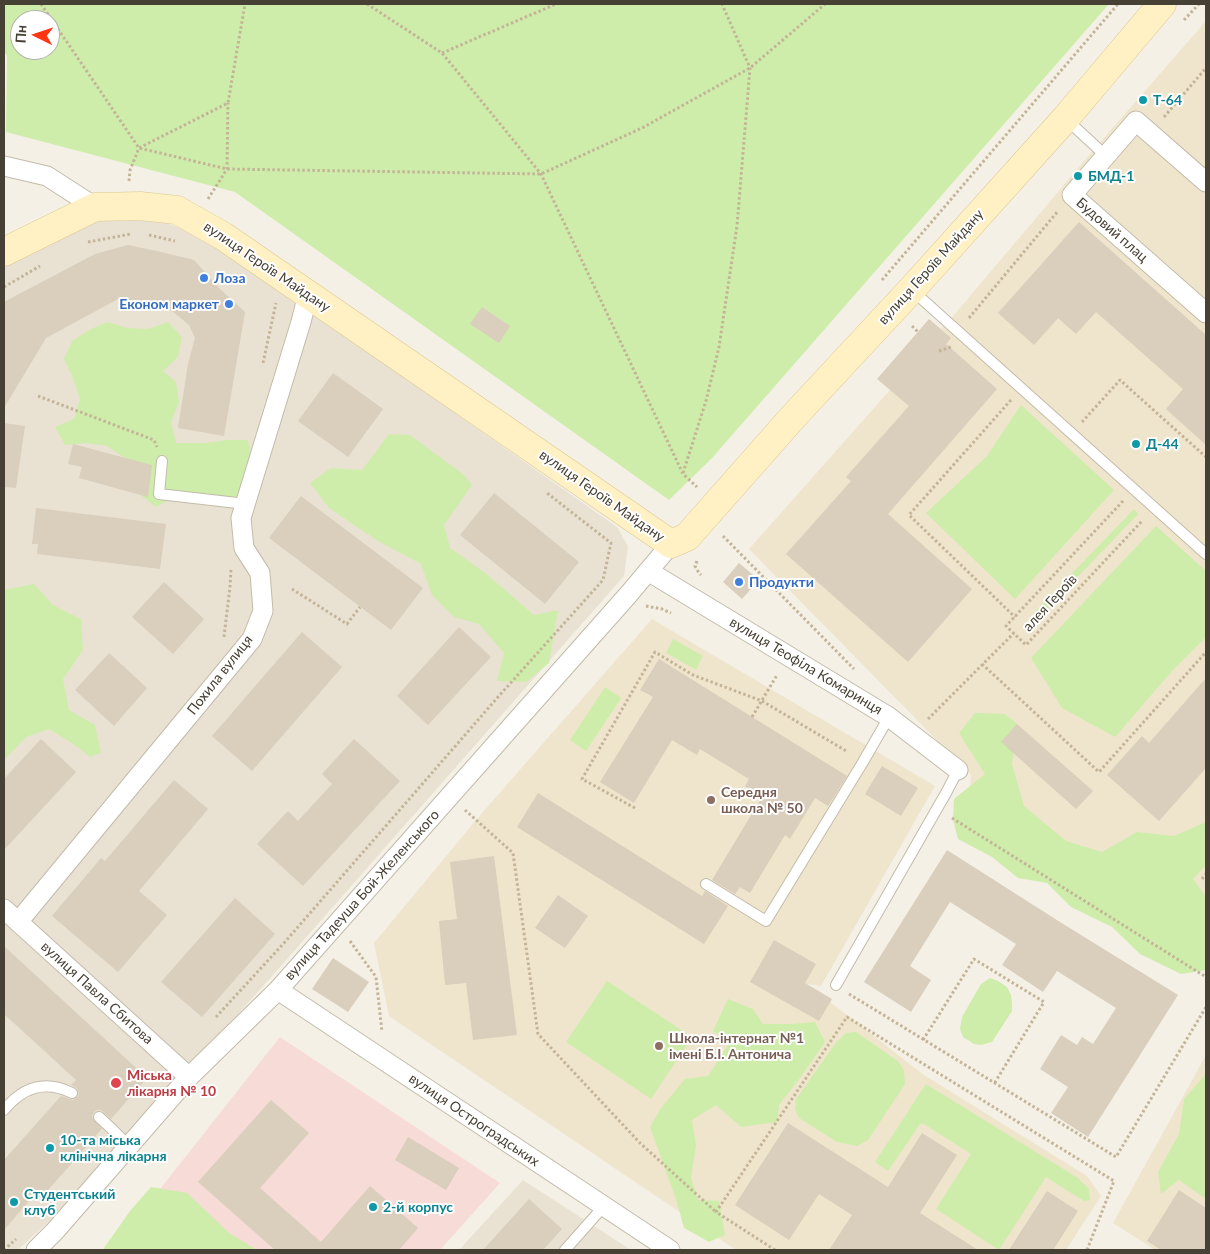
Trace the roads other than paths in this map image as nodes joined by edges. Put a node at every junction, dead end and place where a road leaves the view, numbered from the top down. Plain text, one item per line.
1 (1162, 4) edge
2 (1065, 119) junction
3 (1106, 156) junction
4 (4, 166) edge
5 (1206, 182) edge
6 (95, 208) junction
7 (4, 252) edge
8 (912, 289) junction
9 (308, 294) junction
10 (1206, 313) edge
11 (162, 461) road end
12 (246, 504) junction
13 (671, 544) junction
14 (1206, 554) edge
15 (648, 571) junction
16 (889, 717) junction
17 (958, 770) joint
18 (706, 884) dead end
19 (4, 910) edge
20 (18, 922) junction
21 (836, 986) road end
22 (278, 990) junction
23 (190, 1076) junction
24 (72, 1093) dead end
25 (4, 1110) edge
26 (99, 1117) dead end
27 (129, 1146) junction
28 (604, 1206) junction
29 (44, 1247) edge
30 (565, 1250) edge
31 (670, 1250) edge

1 - 2 main road, вулиця Героїв Майдану
2 - 3 lane
2 - 8 main road, вулиця Героїв Майдану
3 - 5 street, Будовий плац
3 - 10 street, Будовий плац
4 - 6 street
6 - 7 main road, вулиця Героїв Майдану
6 - 9 main road, вулиця Героїв Майдану
8 - 13 main road, вулиця Героїв Майдану
8 - 14 lane
9 - 12 street, Похила вулиця
9 - 13 main road, вулиця Героїв Майдану
11 - 12 lane
12 - 20 street, Похила вулиця
13 - 15 street, вулиця Тадеуша Бой-Желенського
15 - 16 street, вулиця Теофіла Комаринця
15 - 22 street, вулиця Тадеуша Бой-Желенського
16 - 17 street, вулиця Теофіла Комаринця
16 - 18 lane
17 - 21 lane
19 - 20 street, вулиця Павла Сбитова
20 - 23 street, вулиця Павла Сбитова
22 - 23 street, вулиця Тадеуша Бой-Желенського
22 - 28 street, вулиця Остроградських
23 - 27 street, вулиця Тадеуша Бой-Желенського
24 - 25 lane
26 - 27 lane
27 - 29 street, вулиця Тадеуша Бой-Желенського
28 - 30 lane
28 - 31 street, вулиця Остроградських

